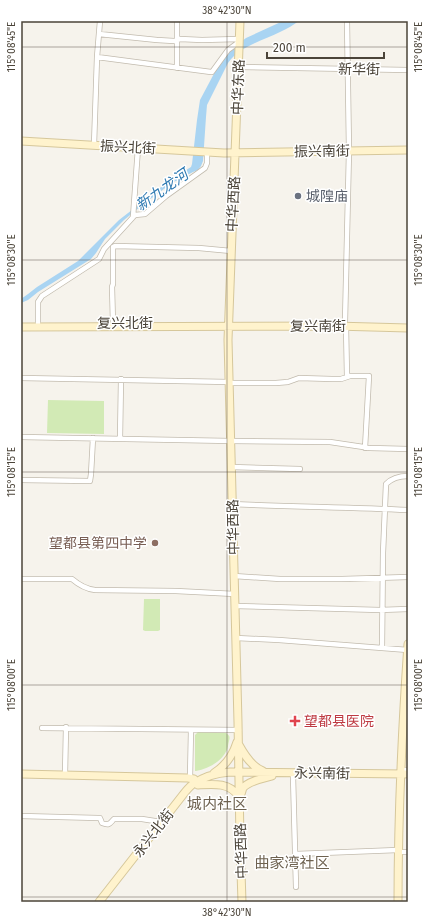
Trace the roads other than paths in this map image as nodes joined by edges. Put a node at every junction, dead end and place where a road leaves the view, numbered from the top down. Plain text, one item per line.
1 (100, 21) edge
2 (177, 21) edge
3 (240, 21) edge
4 (347, 21) edge
5 (99, 34) junction
6 (177, 40) junction
7 (239, 41) junction
8 (97, 57) junction
9 (238, 67) junction
10 (177, 68) junction
11 (348, 69) junction
12 (408, 70) edge
13 (21, 141) edge
14 (94, 145) junction
15 (138, 148) junction
16 (408, 150) edge
17 (349, 151) junction
18 (206, 152) junction
19 (235, 153) junction
20 (133, 216) junction
21 (231, 251) junction
22 (21, 323) edge
23 (38, 323) junction
24 (113, 323) junction
25 (228, 324) junction
26 (346, 324) junction
27 (408, 324) edge
28 (21, 327) edge
29 (408, 328) edge
30 (347, 377) junction
31 (21, 378) edge
32 (121, 379) junction
33 (229, 382) junction
34 (21, 437) edge
35 (93, 438) junction
36 (120, 439) junction
37 (231, 441) junction
38 (365, 448) junction
39 (408, 449) edge
40 (231, 467) junction
41 (300, 469) dead end
42 (408, 476) edge
43 (21, 480) edge
44 (232, 504) junction
45 (385, 509) junction
46 (408, 510) edge
47 (234, 576) junction
48 (408, 577) edge
49 (383, 578) junction
50 (21, 579) edge
51 (235, 594) junction
52 (235, 606) junction
53 (408, 609) edge
54 (383, 610) junction
55 (236, 638) junction
56 (408, 644) edge
57 (382, 648) junction
58 (408, 650) edge
59 (408, 709) edge
60 (42, 728) dead end
61 (66, 728) junction
62 (190, 730) junction
63 (238, 730) junction
64 (239, 741) junction
65 (239, 773) junction
66 (21, 774) edge
67 (270, 774) junction
68 (404, 774) edge
69 (65, 775) junction
70 (293, 776) junction
71 (190, 778) junction
72 (206, 778) junction
73 (197, 783) junction
74 (239, 800) junction
75 (21, 816) edge
76 (161, 822) junction
77 (403, 851) edge
78 (296, 854) junction
79 (296, 887) dead end
80 (99, 902) edge
81 (104, 902) edge
82 (242, 902) edge
83 (398, 902) edge
84 (402, 902) edge

1 - 5 street
2 - 6 street
3 - 7 main road, 中华东路
4 - 11 street
5 - 6 street
5 - 8 street
6 - 7 street
6 - 10 street
7 - 9 main road, 中华东路
7 - 10 street
8 - 10 street
8 - 14 street
9 - 11 street, 新华街
9 - 19 main road, 中华东路
11 - 12 street, 新华街
11 - 17 street
13 - 14 main road, 振兴北街
14 - 15 main road, 振兴北街
15 - 18 main road, 振兴北街
15 - 20 street
16 - 17 main road, 振兴南街
17 - 19 main road, 振兴南街
17 - 26 street
18 - 19 main road, 振兴北街
18 - 20 street
19 - 21 main road, 中华西路
20 - 23 street
21 - 24 street
21 - 25 main road, 中华西路
22 - 23 main road, 复兴北街
23 - 24 main road, 复兴北街
24 - 25 main road, 复兴北街
25 - 26 main road, 复兴南街
25 - 28 main road, 复兴北街
25 - 33 main road, 中华西路
26 - 27 main road, 复兴南街
26 - 29 main road, 复兴南街
26 - 30 street
30 - 33 street
30 - 38 street
31 - 32 street
32 - 33 street
32 - 36 street
33 - 37 main road, 中华西路
34 - 35 street
35 - 36 street
35 - 43 street
36 - 37 street
37 - 38 street
37 - 40 main road, 中华西路
38 - 39 street
40 - 41 street
40 - 44 main road, 中华西路
42 - 45 street
44 - 45 street
44 - 47 main road, 中华西路
45 - 46 street
45 - 49 street
47 - 49 street
47 - 51 main road, 中华西路
48 - 49 street
49 - 54 street
50 - 51 street
51 - 52 main road, 中华西路
52 - 54 street
52 - 55 main road, 中华西路
53 - 54 street
54 - 57 street
55 - 57 street
55 - 63 main road, 中华西路
56 - 58 main road
57 - 58 street
58 - 68 main road
59 - 68 main road
60 - 61 street
61 - 62 street
61 - 69 street
62 - 63 street
62 - 71 street
63 - 64 main road, 中华西路
64 - 65 main road, 中华西路
64 - 67 main road
64 - 72 main road
65 - 67 main road, 永兴南街
65 - 72 main road, 永兴北街
65 - 73 main road, 永兴北街
65 - 74 main road, 中华西路
66 - 69 main road
67 - 68 main road, 永兴南街
67 - 70 main road, 永兴南街
67 - 74 main road
68 - 70 main road, 永兴南街
68 - 77 main road
69 - 71 main road
70 - 78 street
71 - 73 main road
72 - 73 main road, 永兴北街
73 - 74 main road
73 - 76 main road, 永兴北街
73 - 81 main road, 永兴北街
74 - 82 main road, 中华西路
75 - 76 street
76 - 80 main road, 永兴北街
77 - 78 street
77 - 83 main road
77 - 84 main road
78 - 79 street

